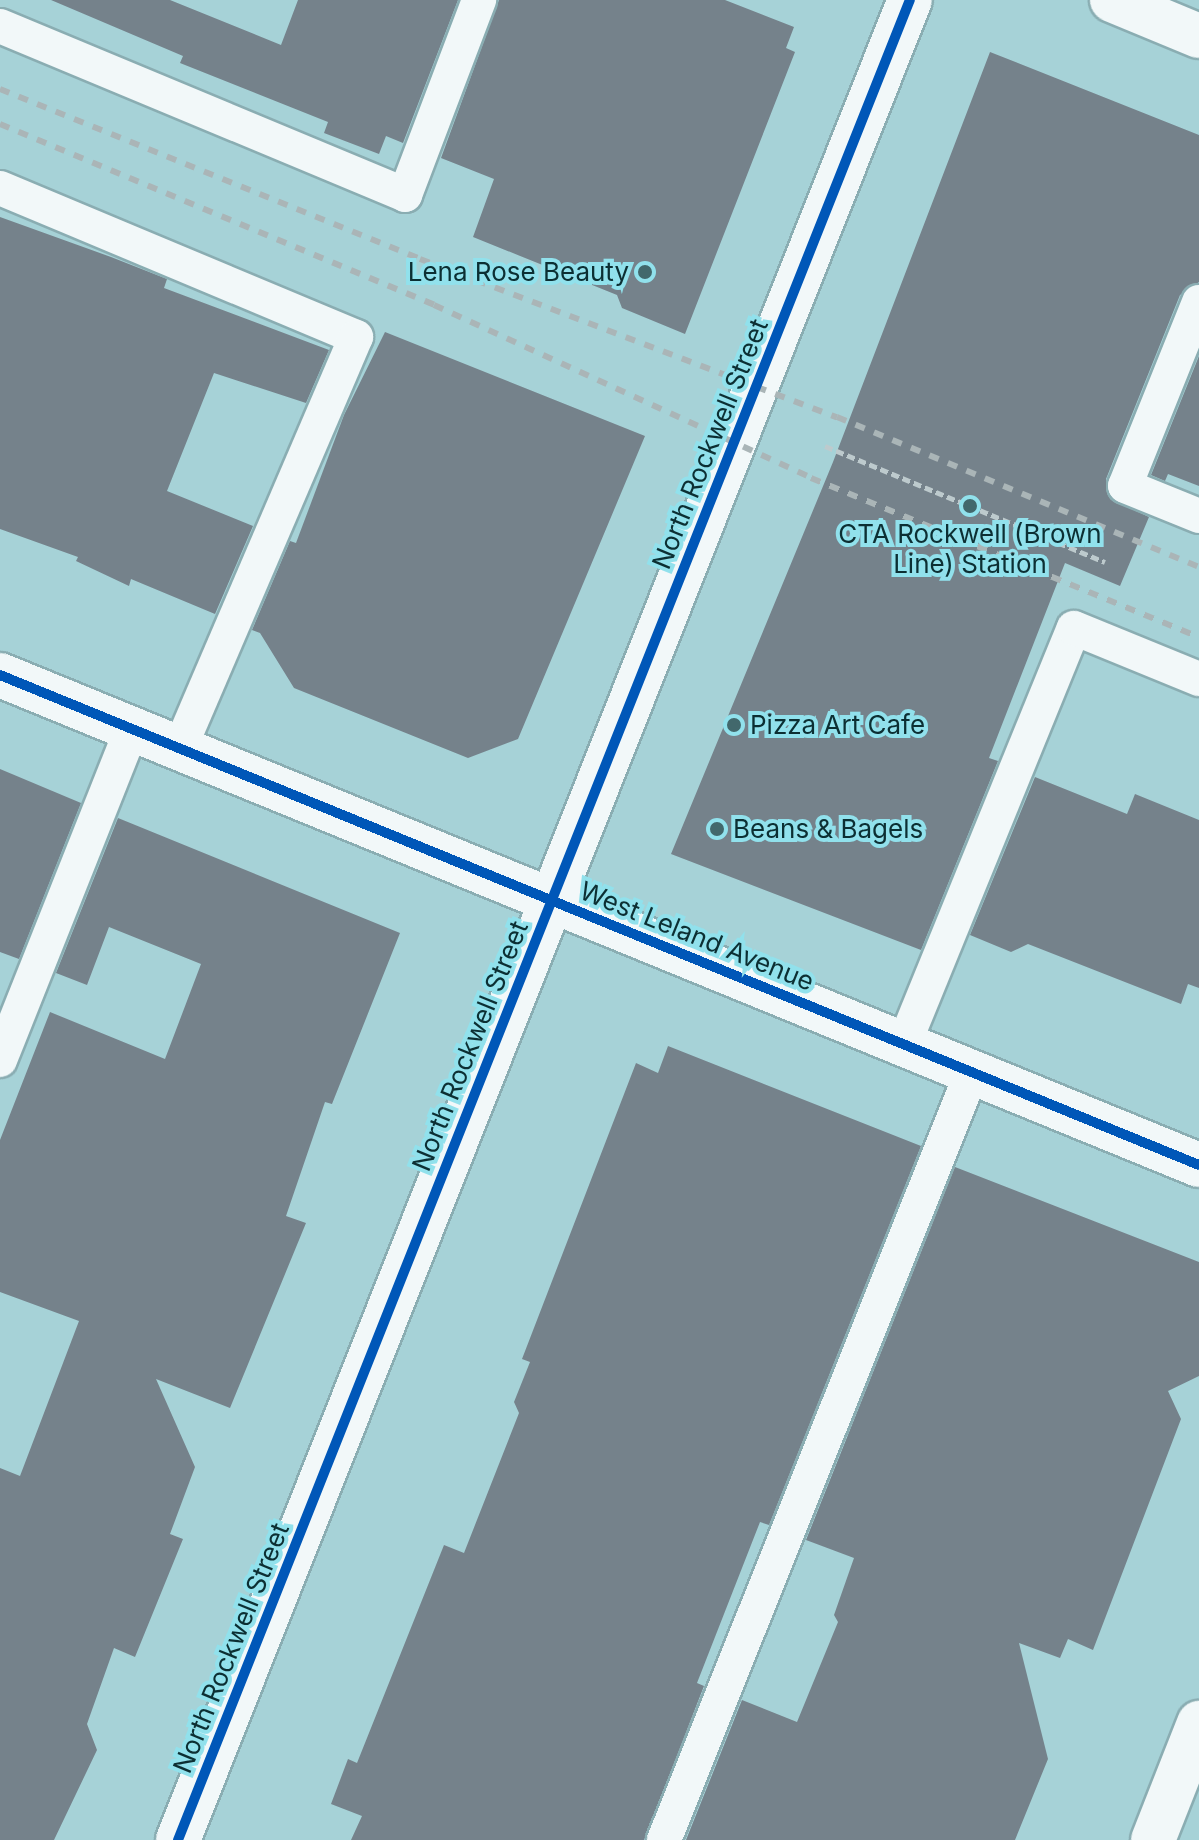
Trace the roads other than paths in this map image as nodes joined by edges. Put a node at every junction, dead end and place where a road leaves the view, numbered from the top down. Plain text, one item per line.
1 (479, 0) edge
2 (910, 0) edge
3 (1112, 0) edge
4 (0, 26) edge
5 (1199, 36) edge
6 (0, 188) edge
7 (1199, 302) edge
8 (1199, 516) edge
9 (0, 675) edge
10 (1199, 679) edge
11 (132, 728) junction
12 (179, 749) junction
13 (552, 900) junction
14 (904, 1044) junction
15 (0, 1060) edge
16 (972, 1072) junction
17 (1199, 1165) edge
18 (1199, 1723) edge
19 (178, 1840) edge
20 (664, 1840) edge
21 (1153, 1840) edge

1 - 4 lane
2 - 13 street, North Rockwell Street
3 - 5 street
6 - 12 lane
7 - 8 lane
9 - 11 street, West Leland Avenue
10 - 14 lane
11 - 12 street, West Leland Avenue
11 - 15 lane
12 - 13 street, West Leland Avenue
13 - 14 street, West Leland Avenue
13 - 19 street, North Rockwell Street
14 - 16 street, West Leland Avenue
16 - 17 street, West Leland Avenue
16 - 20 lane
18 - 21 street

